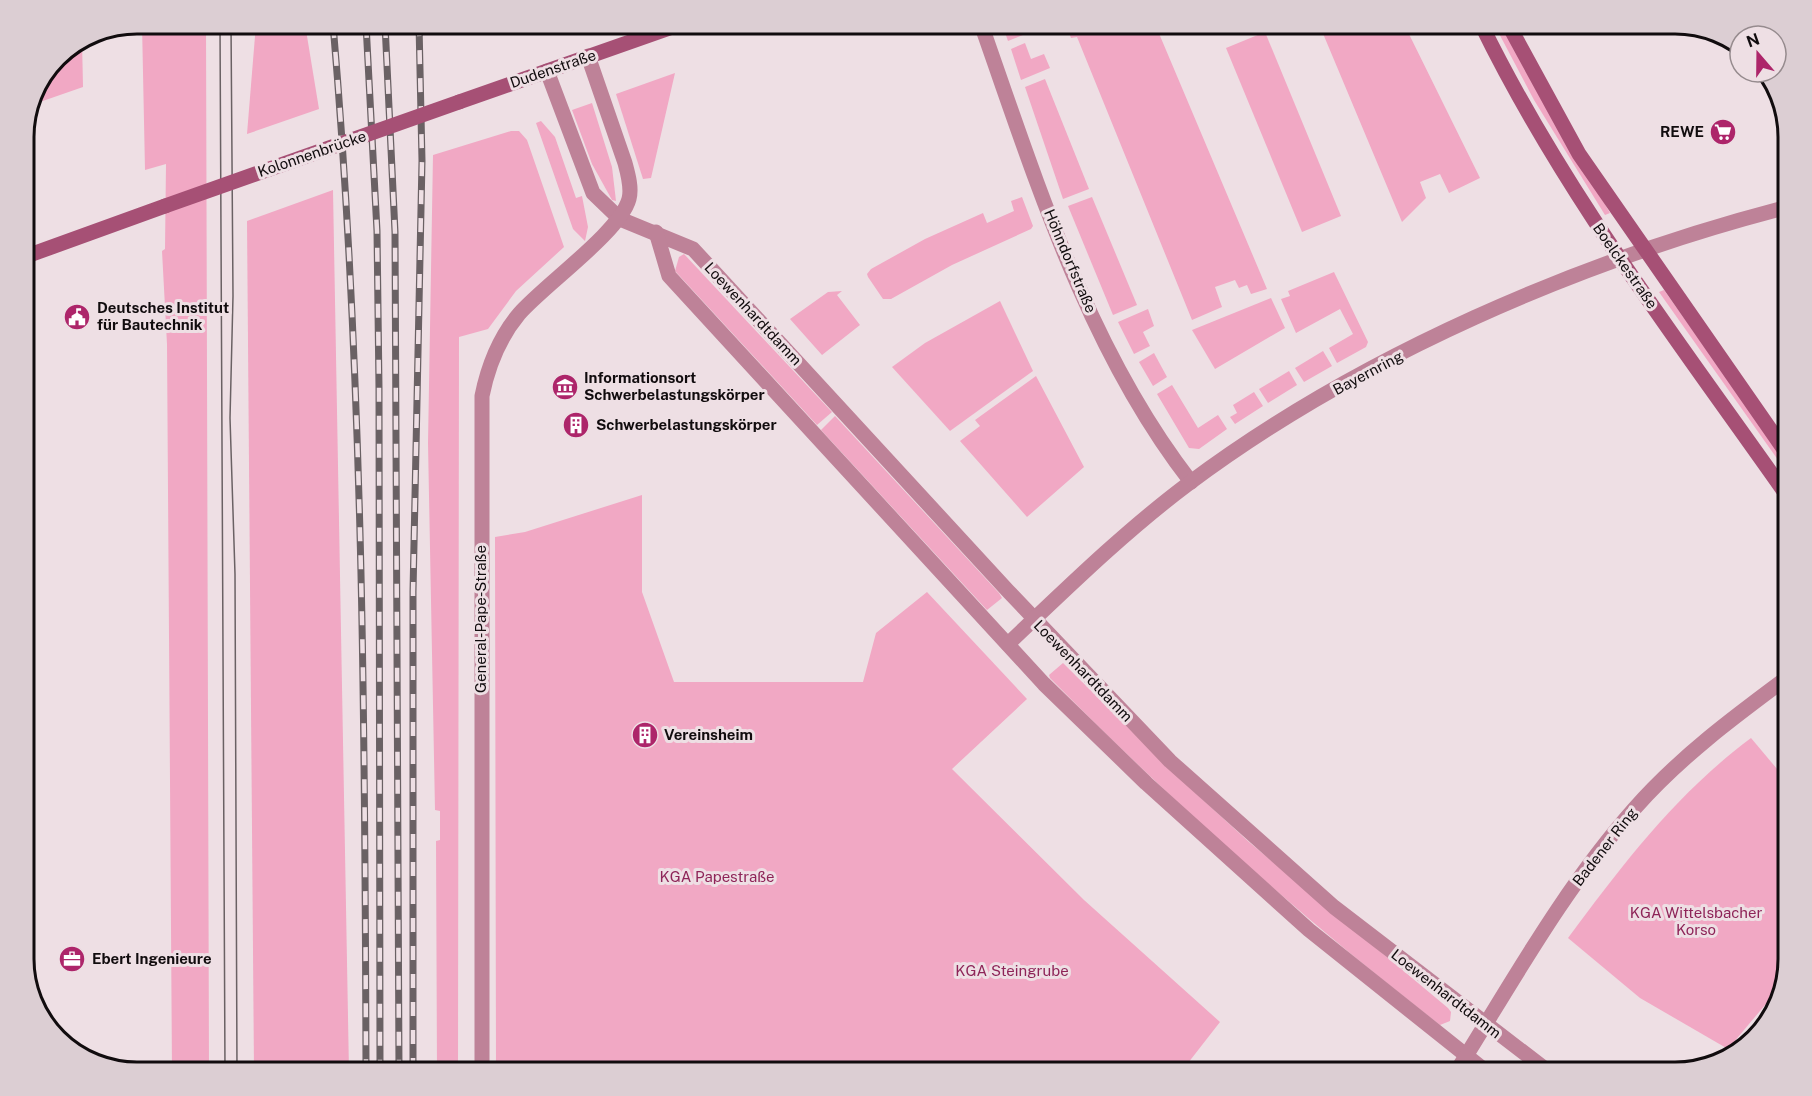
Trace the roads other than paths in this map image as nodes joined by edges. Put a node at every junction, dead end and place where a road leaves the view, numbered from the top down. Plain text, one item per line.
1 (652, 34) edge
2 (985, 34) edge
3 (1486, 34) edge
4 (1514, 34) edge
5 (588, 56) junction
6 (547, 71) junction
7 (459, 102) joint
8 (1777, 210) edge
9 (620, 219) junction
10 (656, 232) junction
11 (1645, 251) junction
12 (35, 253) edge
13 (1621, 260) junction
14 (1777, 440) edge
15 (1191, 482) junction
16 (1777, 482) edge
17 (1034, 619) junction
18 (1008, 644) junction
19 (1778, 685) edge
20 (1485, 1025) junction
21 (1466, 1056) junction
22 (482, 1062) edge
23 (1462, 1062) edge
24 (1474, 1062) edge
25 (1535, 1062) edge

1 - 5 main road, Dudenstraße
2 - 15 street, Höhndorfstraße
3 - 13 main road, Boelckestraße
4 - 11 main road, Boelckestraße
5 - 6 main road, Dudenstraße
5 - 9 street
6 - 7 main road, Dudenstraße
6 - 9 street, Loewenhardtdamm
7 - 12 main road, Kolonnenbrücke, bridge
8 - 11 street, Bayernring
9 - 10 street, Loewenhardtdamm
9 - 22 street, General-Pape-Straße
10 - 17 street, Loewenhardtdamm
10 - 18 street
11 - 13 street, Bayernring
11 - 14 main road, Boelckestraße
13 - 15 street, Bayernring
13 - 16 main road, Boelckestraße
15 - 17 street, Bayernring
17 - 18 street, Bayernring
17 - 20 street, Loewenhardtdamm
18 - 21 street
19 - 20 street, Badener Ring
20 - 21 street, Badener Ring
20 - 25 street, Loewenhardtdamm
21 - 23 street, Badener Ring
21 - 24 street

